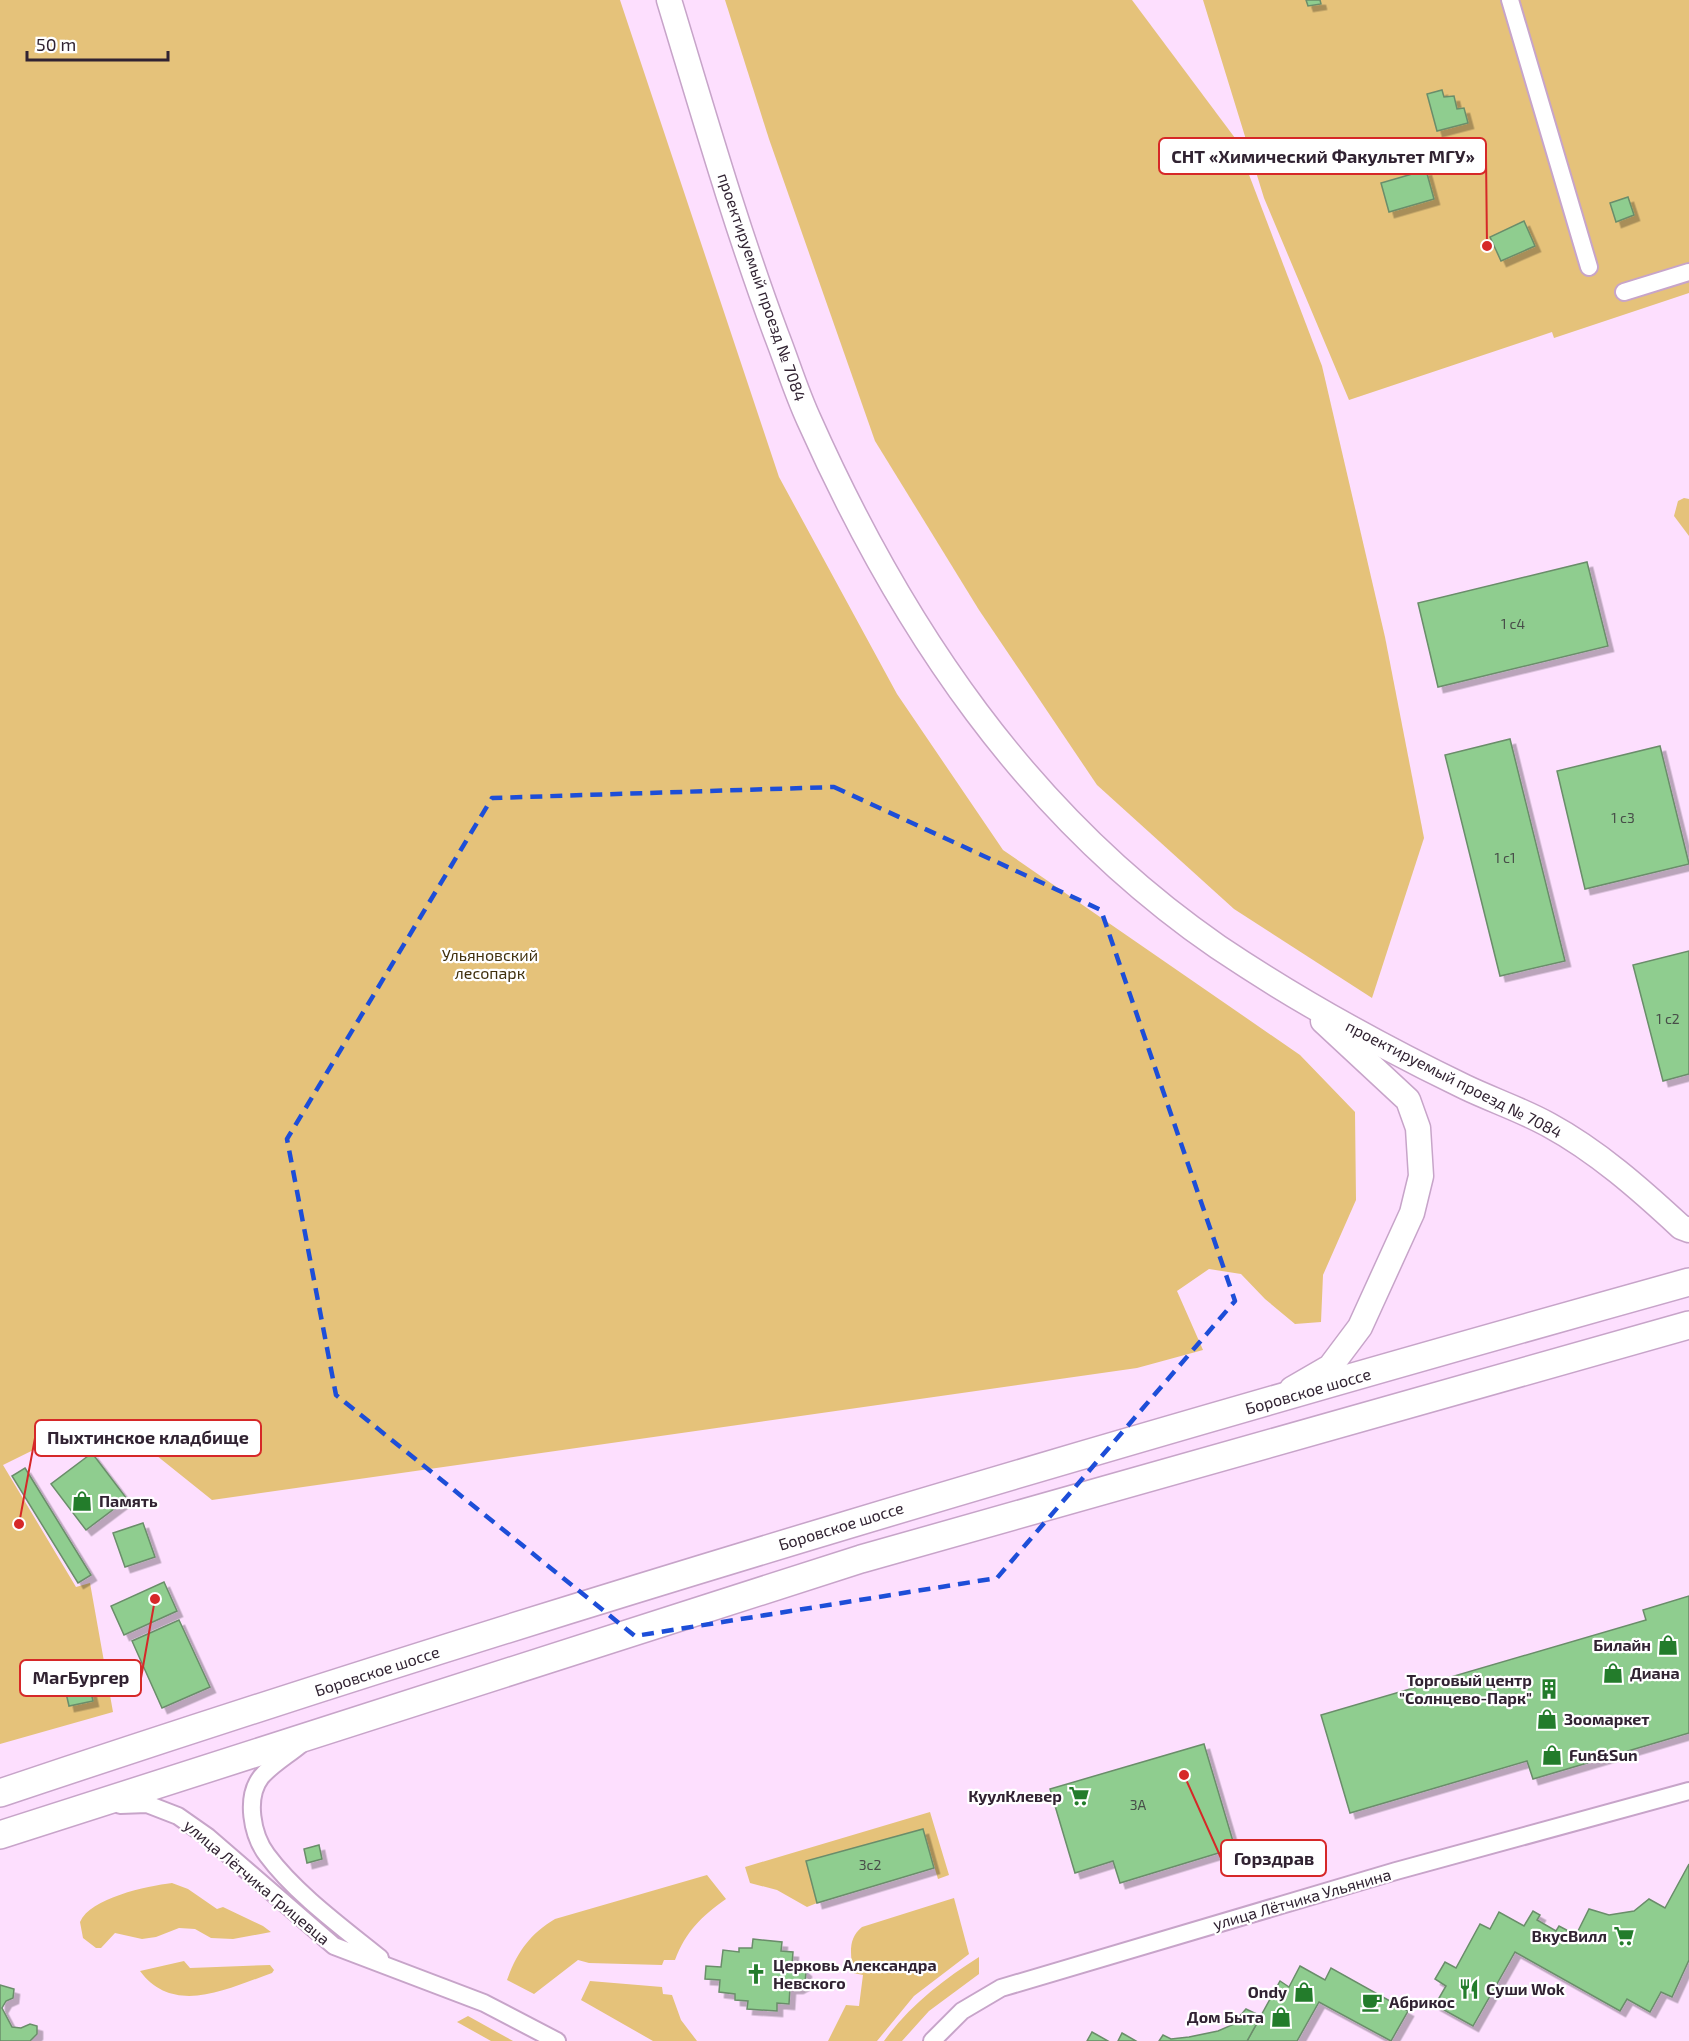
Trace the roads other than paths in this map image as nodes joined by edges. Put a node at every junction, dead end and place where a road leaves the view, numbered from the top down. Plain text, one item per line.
1 (669, 0) edge
2 (1510, 0) edge
3 (1589, 267) dead end
4 (1689, 272) edge
5 (1624, 292) dead end
6 (1300, 998) junction
7 (1689, 1230) edge
8 (1689, 1282) edge
9 (1689, 1325) edge
10 (1272, 1401) junction
11 (314, 1732) junction
12 (1689, 1791) edge
13 (0, 1793) edge
14 (89, 1806) junction
15 (0, 1835) edge
16 (390, 1966) junction
17 (557, 2041) edge
18 (932, 2041) edge

1 - 6 street, проектируемый проезд № 7084
2 - 3 street
4 - 5 street
6 - 7 street, проектируемый проезд № 7084
6 - 10 street, проектируемый проезд № 7084
8 - 10 main road, Боровское шоссе
9 - 11 main road
10 - 13 main road, Боровское шоссе
11 - 14 main road
11 - 16 street, улица Лётчика Грицевца
12 - 18 street, улица Лётчика Ульянина
14 - 15 main road
14 - 16 street, улица Лётчика Грицевца
16 - 17 street, улица Лётчика Грицевца

